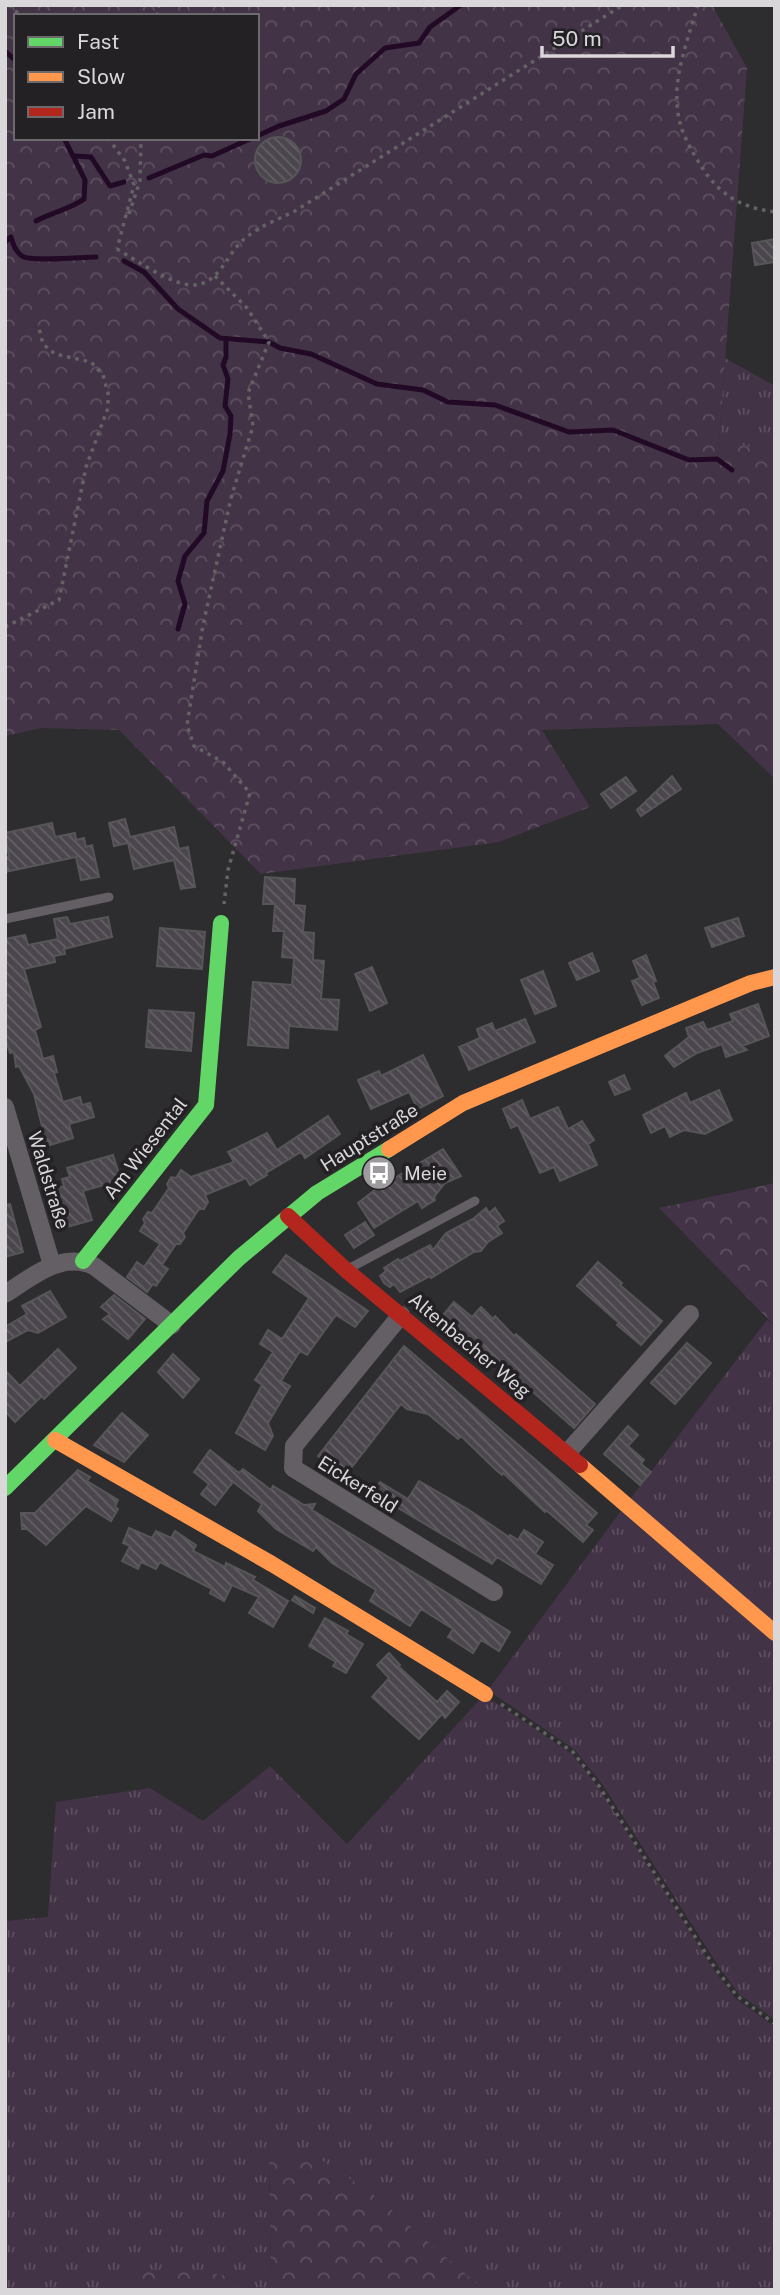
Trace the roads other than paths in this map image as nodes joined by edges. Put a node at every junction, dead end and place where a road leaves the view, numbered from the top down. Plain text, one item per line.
1 (109, 897) dead end
2 (5, 919) edge
3 (221, 923) road end
4 (775, 977) edge
5 (5, 1107) edge
6 (475, 1201) dead end
7 (288, 1216) junction
8 (83, 1261) junction
9 (52, 1265) junction
10 (345, 1270) junction
11 (5, 1294) edge
12 (690, 1314) dead end
13 (401, 1315) junction
14 (172, 1325) junction
15 (55, 1440) junction
16 (567, 1452) junction
17 (5, 1488) edge
18 (494, 1591) dead end
19 (775, 1633) edge
20 (485, 1693) road end

1 - 2 lane
3 - 8 street, Am Wiesental
4 - 7 street, Hauptstraße
5 - 9 street, Waldstraße
6 - 10 lane
7 - 10 street, Altenbacher Weg
7 - 14 street, Hauptstraße
8 - 9 street
8 - 14 street
9 - 11 street
10 - 13 street, Altenbacher Weg
12 - 16 street
13 - 16 street, Altenbacher Weg
13 - 18 street, Eickerfeld
14 - 15 street, Hauptstraße
15 - 17 street, Hauptstraße
15 - 20 street
16 - 19 street, Altenbacher Weg

